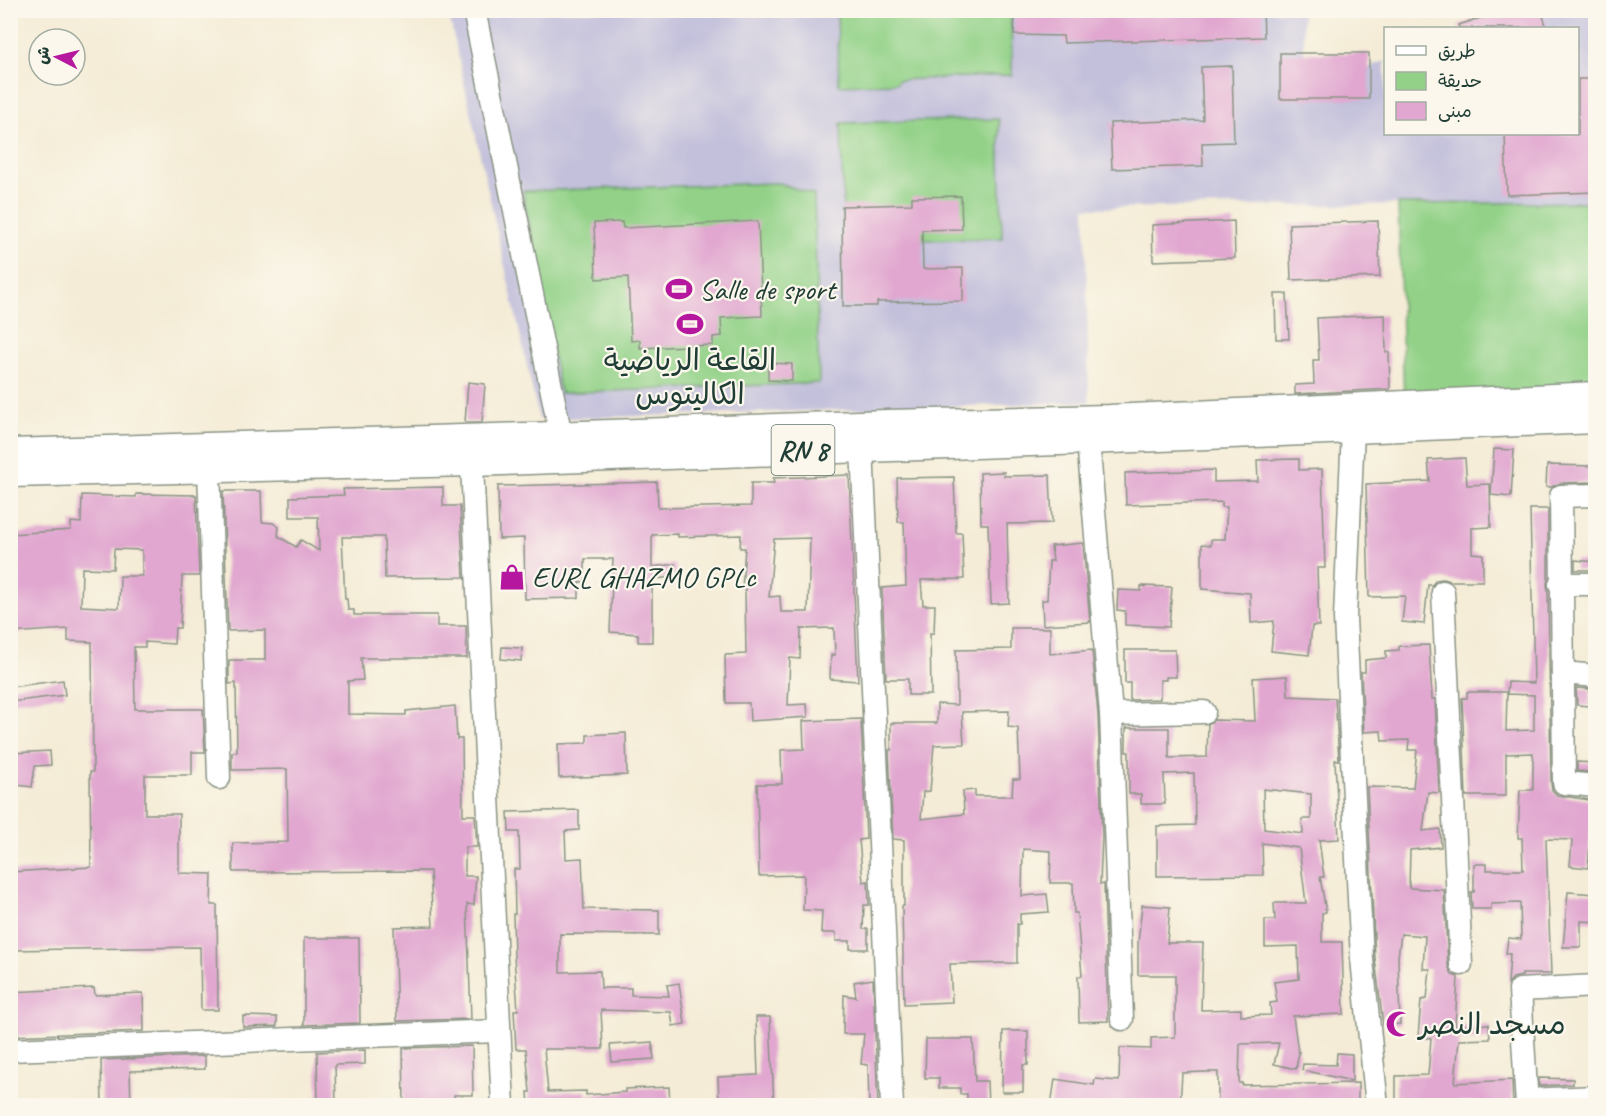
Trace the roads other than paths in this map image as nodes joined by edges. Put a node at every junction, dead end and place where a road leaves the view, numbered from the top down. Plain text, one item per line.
1 (474, 10) edge
2 (1596, 396) edge
3 (1596, 419) edge
4 (1353, 429) junction
5 (561, 436) junction
6 (1088, 440) junction
7 (862, 448) junction
8 (472, 450) junction
9 (10, 453) edge
10 (209, 467) junction
11 (10, 473) edge
12 (1596, 495) edge
13 (1560, 584) junction
14 (1596, 584) edge
15 (1443, 592) dead end
16 (1563, 673) junction
17 (1596, 676) edge
18 (1204, 712) dead end
19 (1111, 714) junction
20 (219, 778) dead end
21 (1596, 786) edge
22 (1461, 964) dead end
23 (1596, 986) edge
24 (1122, 1019) dead end
25 (498, 1031) junction
26 (10, 1050) edge
27 (1596, 1097) edge
28 (1527, 1103) edge
29 (503, 1106) edge
30 (892, 1106) edge
31 (1377, 1106) edge

1 - 5 street
2 - 5 main road, RN 8
3 - 4 main road, RN 8
4 - 6 main road, RN 8
4 - 31 street
5 - 8 main road, RN 8
6 - 7 main road, RN 8
6 - 19 street
7 - 8 main road, RN 8
7 - 30 street
8 - 9 main road, RN 8
8 - 10 main road, RN 8
8 - 25 street
10 - 11 main road, RN 8
10 - 20 street
12 - 13 street
13 - 14 street
13 - 16 street
15 - 22 street
16 - 17 street
16 - 21 street
18 - 19 street
19 - 24 street
23 - 28 street
25 - 26 street
25 - 29 street
27 - 28 street

